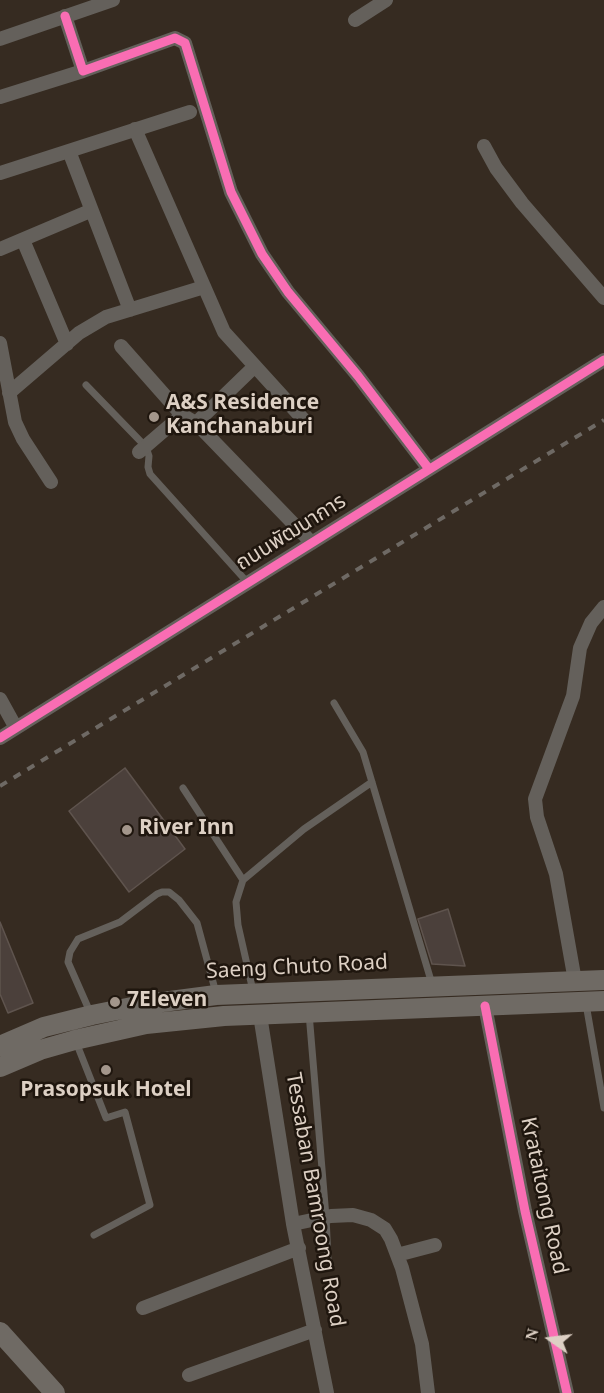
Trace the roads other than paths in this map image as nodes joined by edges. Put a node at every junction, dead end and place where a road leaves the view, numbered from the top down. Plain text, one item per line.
1 (113, 0) edge
2 (386, 0) edge
3 (65, 16) junction
4 (355, 20) dead end
5 (0, 39) edge
6 (83, 70) junction
7 (0, 98) edge
8 (190, 112) dead end
9 (135, 129) junction
10 (484, 146) dead end
11 (69, 151) junction
12 (0, 173) edge
13 (90, 211) junction
14 (23, 240) junction
15 (0, 249) edge
16 (204, 287) junction
17 (604, 298) edge
18 (130, 310) junction
19 (0, 343) edge
20 (67, 344) junction
21 (122, 346) dead end
22 (604, 360) edge
23 (255, 366) junction
24 (86, 385) dead end
25 (9, 393) junction
26 (182, 415) junction
27 (303, 419) dead end
28 (196, 423) junction
29 (142, 450) junction
30 (429, 469) junction
31 (51, 482) dead end
32 (312, 543) junction
33 (248, 583) junction
34 (604, 607) edge
35 (0, 699) edge
36 (334, 703) dead end
37 (16, 728) junction
38 (0, 738) edge
39 (372, 782) junction
40 (183, 788) dead end
41 (243, 880) junction
42 (604, 980) edge
43 (575, 981) junction
44 (433, 987) junction
45 (254, 994) junction
46 (216, 995) junction
47 (595, 1001) edge
48 (485, 1006) junction
49 (309, 1013) junction
50 (260, 1015) junction
51 (94, 1025) junction
52 (75, 1040) junction
53 (0, 1046) edge
54 (0, 1066) edge
55 (604, 1108) edge
56 (326, 1217) junction
57 (293, 1224) junction
58 (94, 1235) dead end
59 (435, 1245) dead end
60 (298, 1248) junction
61 (397, 1255) junction
62 (328, 1259) dead end
63 (143, 1308) dead end
64 (315, 1330) junction
65 (0, 1332) edge
66 (189, 1375) dead end
67 (55, 1393) edge
68 (327, 1393) edge
69 (428, 1393) edge
70 (567, 1393) edge

1 - 3 street
2 - 4 street
3 - 5 street
3 - 6 street
6 - 7 street
6 - 30 street
8 - 9 street
9 - 11 street
9 - 16 street
10 - 17 street
11 - 12 street
11 - 13 street
13 - 14 street
13 - 18 street
14 - 15 street
14 - 20 street
16 - 18 street
16 - 23 street
18 - 20 street
19 - 25 street
20 - 25 street
21 - 26 street
22 - 30 street, ถนนพัฒนาการ
23 - 27 street
23 - 28 street
24 - 29 lane
25 - 31 street
26 - 28 street
26 - 29 street
28 - 32 street
29 - 33 lane
30 - 32 street, ถนนพัฒนาการ
32 - 33 street, ถนนพัฒนาการ
33 - 37 street, ถนนพัฒนาการ
34 - 43 street
35 - 37 street
36 - 39 lane
37 - 38 street, ถนนพัฒนาการ
39 - 41 lane
39 - 44 lane
40 - 41 lane
41 - 45 lane
42 - 43 main road, Saeng Chuto Road
43 - 44 main road, Saeng Chuto Road
44 - 45 main road, Saeng Chuto Road
45 - 46 main road, Saeng Chuto Road
46 - 51 main road, Saeng Chuto Road
46 - 51 lane
47 - 48 main road, Saeng Chuto Road
47 - 55 lane
48 - 49 main road, Saeng Chuto Road
48 - 70 street, Krataitong Road
49 - 50 main road, Saeng Chuto Road
49 - 56 lane
50 - 51 main road, Saeng Chuto Road
50 - 57 street, Tessaban Bamroong Road
51 - 52 main road, Saeng Chuto Road
51 - 53 main road, Saeng Chuto Road
52 - 54 main road, Saeng Chuto Road
52 - 58 lane
56 - 57 street
56 - 61 street
56 - 62 lane
57 - 60 street, Tessaban Bamroong Road
59 - 61 street
60 - 63 street
60 - 64 street, Tessaban Bamroong Road
61 - 69 street
64 - 66 street
64 - 68 street, Tessaban Bamroong Road
65 - 67 main road

